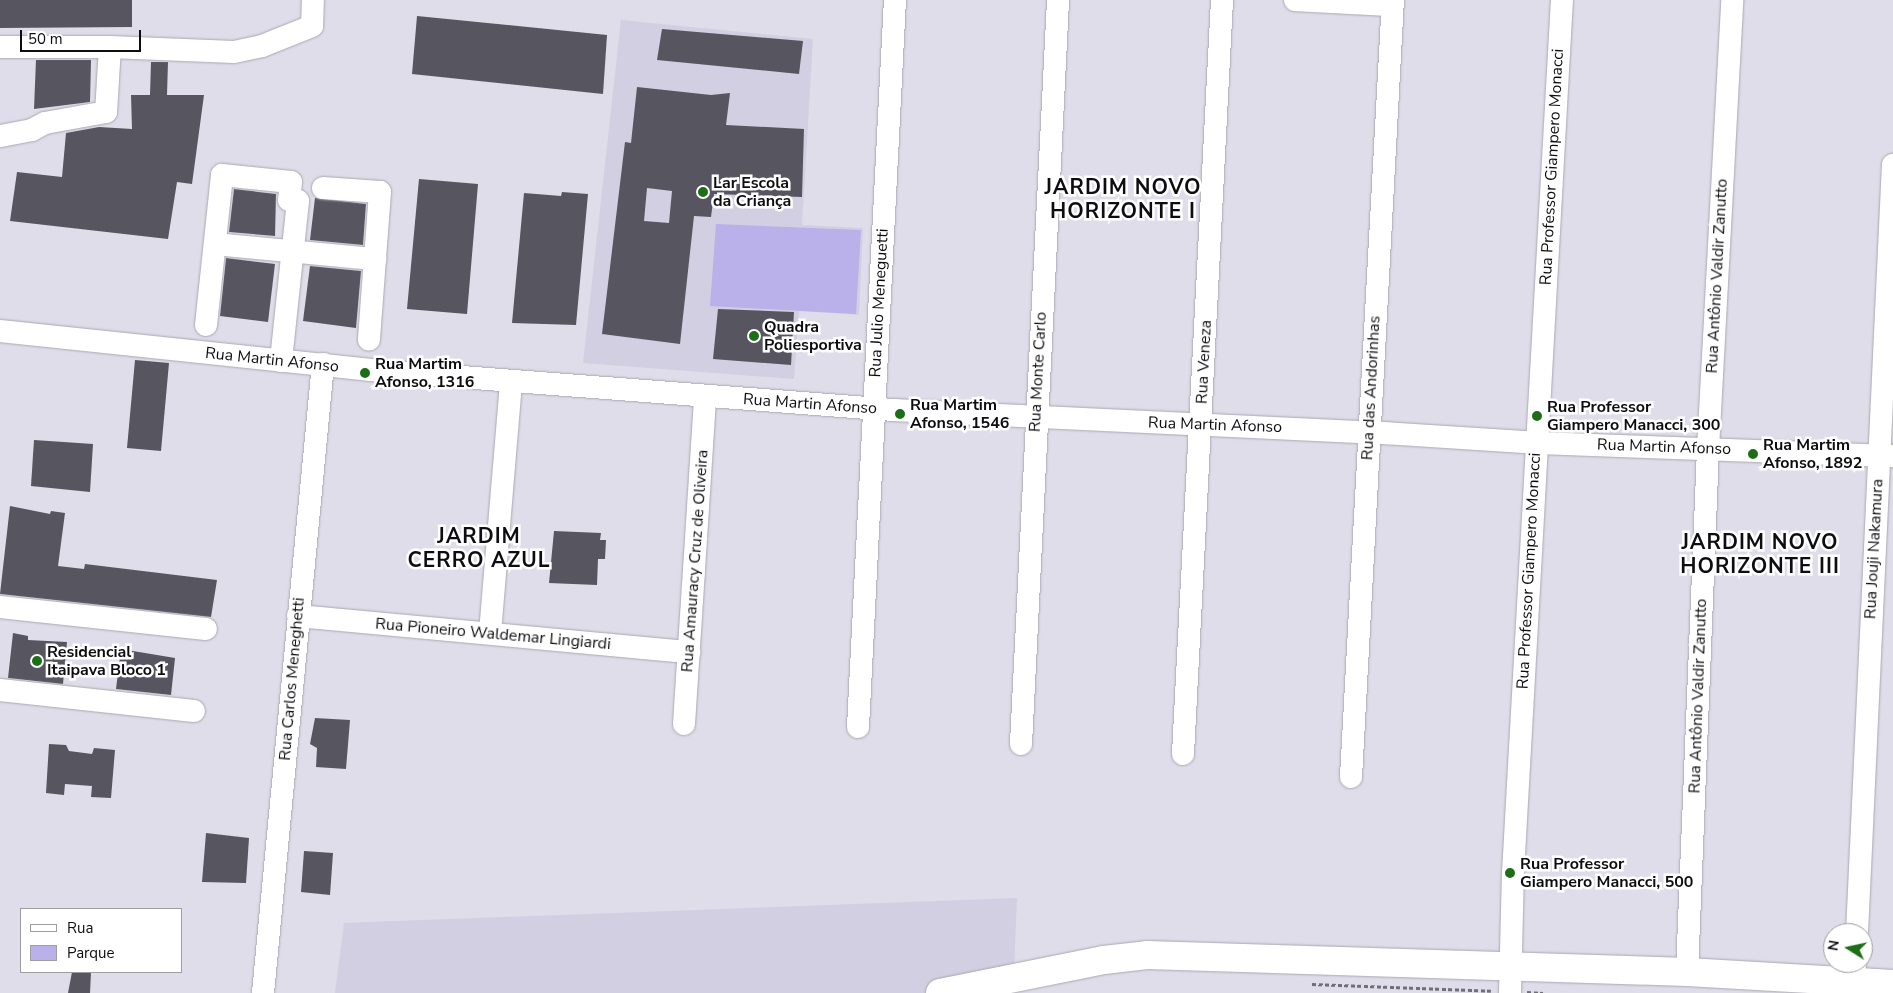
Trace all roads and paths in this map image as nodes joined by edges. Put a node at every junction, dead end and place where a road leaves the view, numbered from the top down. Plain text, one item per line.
1 (313, 0) edge
2 (895, 0) edge
3 (1058, 0) edge
4 (1222, 0) edge
5 (1294, 0) edge
6 (1562, 0) edge
7 (1732, 0) edge
8 (1393, 2) edge
9 (0, 47) edge
10 (110, 47) junction
11 (0, 136) edge
12 (1893, 165) edge
13 (323, 188) dead end
14 (215, 244) junction
15 (292, 251) junction
16 (375, 259) junction
17 (206, 326) dead end
18 (0, 331) edge
19 (369, 340) dead end
20 (281, 360) junction
21 (323, 364) junction
22 (511, 382) junction
23 (705, 397) junction
24 (873, 408) junction
25 (1035, 418) junction
26 (1201, 424) junction
27 (1368, 432) junction
28 (1536, 444) junction
29 (1708, 449) junction
30 (1886, 456) edge
31 (0, 607) edge
32 (298, 616) junction
33 (206, 629) dead end
34 (490, 633) junction
35 (689, 652) junction
36 (0, 690) edge
37 (194, 710) dead end
38 (684, 724) dead end
39 (858, 727) dead end
40 (1021, 744) dead end
41 (1182, 754) dead end
42 (1351, 777) dead end
43 (1858, 923) edge
44 (1687, 972) junction
45 (1823, 972) edge
46 (1858, 973) edge
47 (1308, 983) dead end
48 (1510, 983) edge
49 (1893, 984) edge
50 (1010, 985) edge
51 (263, 993) edge
52 (940, 993) edge
53 (1543, 993) edge

1 - 10 street
2 - 24 street, Rua Julio Meneguetti
3 - 25 street, Rua Monte Carlo
4 - 26 street, Rua Veneza
5 - 8 street
6 - 28 street, Rua Professor Giampero Monacci
7 - 29 street, Rua Antônio Valdir Zanutto
8 - 27 street, Rua das Andorinhas
9 - 10 street
10 - 11 street
12 - 30 street, Rua Jouji Nakamura
13 - 16 street
14 - 15 street
14 - 15 street
14 - 17 street
15 - 16 street
15 - 20 street
16 - 19 street
18 - 20 street, Rua Martin Afonso
20 - 21 street, Rua Martin Afonso
21 - 22 street, Rua Martin Afonso
21 - 32 street, Rua Carlos Meneghetti
22 - 23 street, Rua Martin Afonso
22 - 34 street
23 - 24 street, Rua Martin Afonso
23 - 35 street, Rua Amauracy Cruz de Oliveira
24 - 25 street, Rua Martin Afonso
24 - 39 street, Rua Julio Meneguetti
25 - 26 street, Rua Martin Afonso
25 - 40 street, Rua Monte Carlo
26 - 27 street, Rua Martin Afonso
26 - 41 street, Rua Veneza
27 - 28 street, Rua Martin Afonso
27 - 42 street, Rua das Andorinhas
28 - 29 street, Rua Martin Afonso
28 - 48 street, Rua Professor Giampero Monacci
29 - 30 street, Rua Martin Afonso
29 - 44 street, Rua Antônio Valdir Zanutto
30 - 43 street, Rua Jouji Nakamura
31 - 33 street
32 - 34 street, Rua Pioneiro Waldemar Lingiardi
32 - 51 street, Rua Carlos Meneghetti
34 - 35 street, Rua Pioneiro Waldemar Lingiardi
35 - 38 street, Rua Amauracy Cruz de Oliveira
36 - 37 street
44 - 45 main road
44 - 48 main road
46 - 49 main road
47 - 48 path
48 - 50 main road
48 - 53 path
50 - 52 main road

